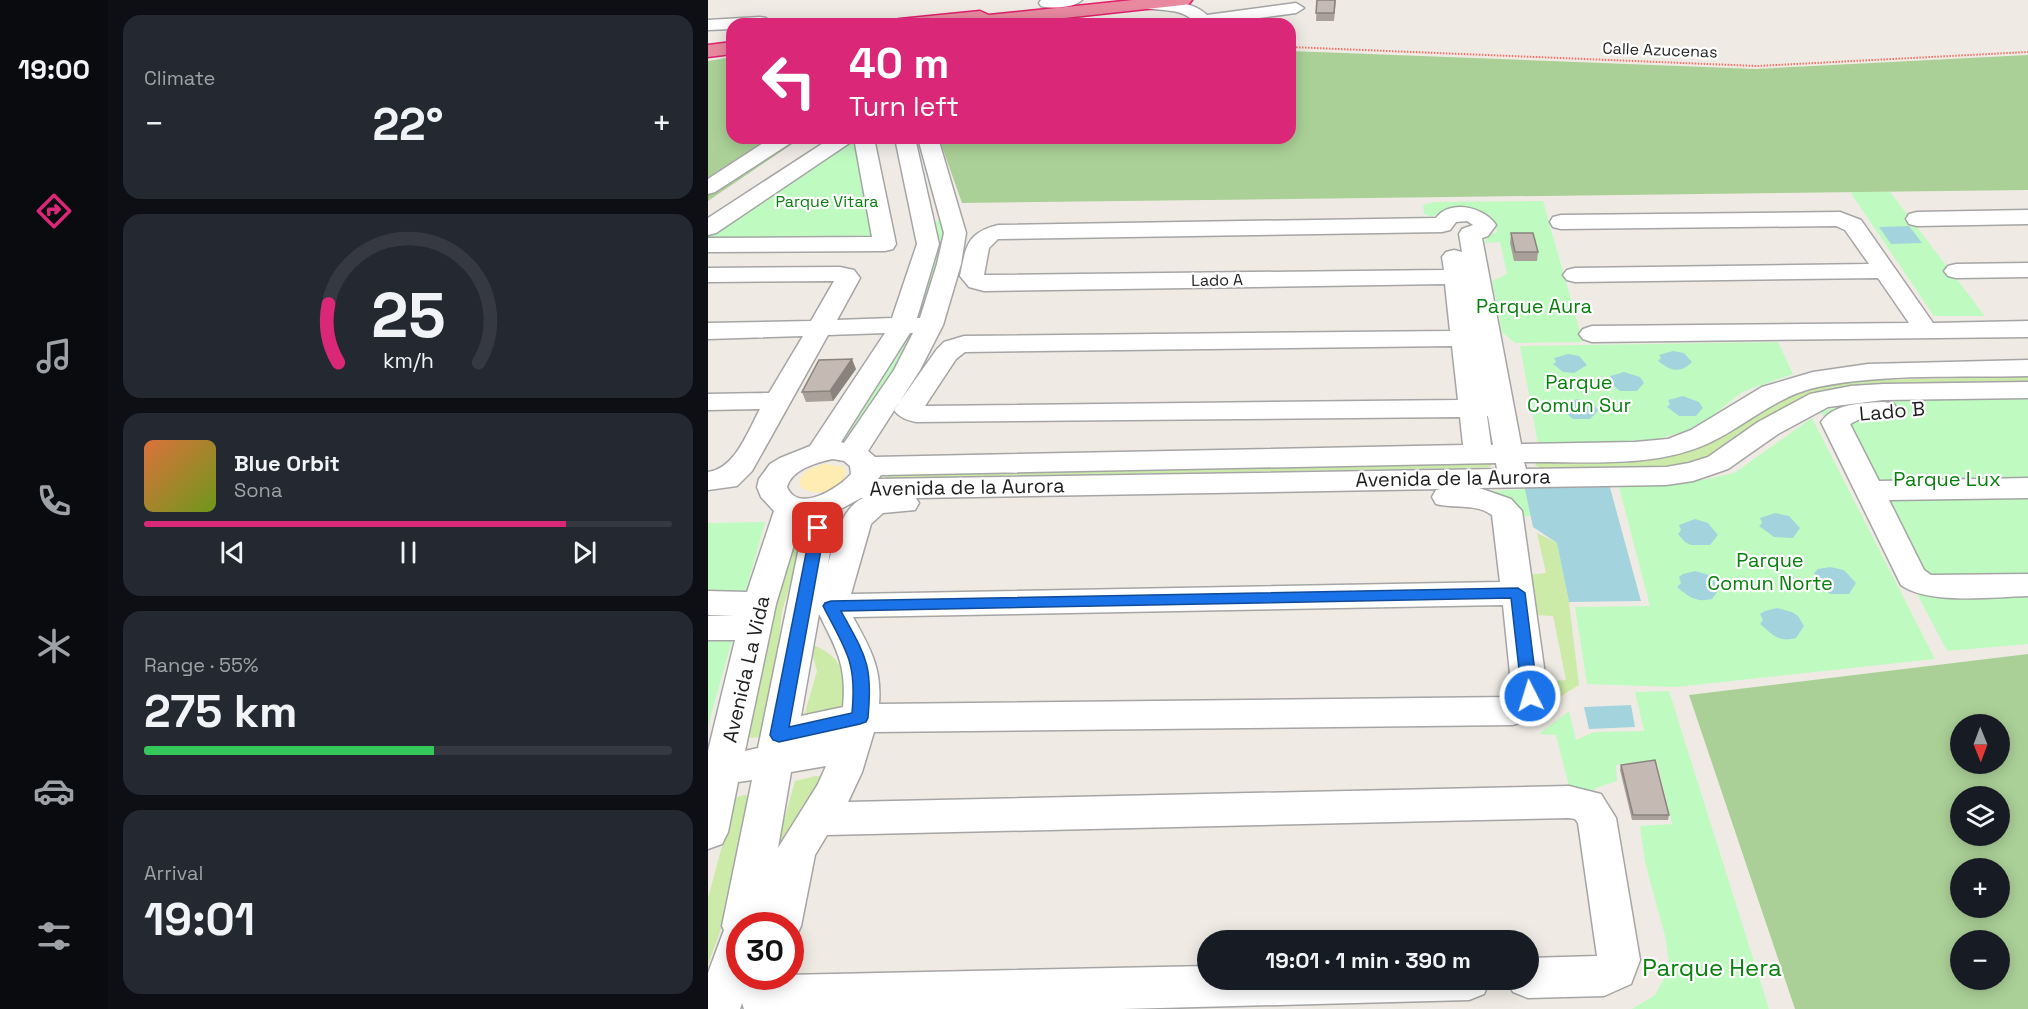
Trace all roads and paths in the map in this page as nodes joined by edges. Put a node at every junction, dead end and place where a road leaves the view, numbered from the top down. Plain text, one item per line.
1 (1122, 0) edge
2 (1183, 0) edge
3 (1076, 1) edge
4 (1046, 4) edge
5 (1144, 4) junction
6 (1297, 4) edge
7 (944, 18) edge
8 (1014, 18) edge
9 (1200, 18) edge
10 (1228, 18) edge
11 (726, 23) edge
12 (708, 25) edge
13 (726, 39) edge
14 (708, 40) edge
15 (726, 48) edge
16 (1296, 48) edge
17 (708, 49) edge
18 (2028, 52) edge
19 (776, 144) edge
20 (835, 144) edge
21 (865, 144) edge
22 (906, 144) edge
23 (930, 144) edge
24 (708, 188) edge
25 (950, 215) junction
26 (2028, 217) edge
27 (1917, 219) dead end
28 (924, 220) junction
29 (1561, 222) dead end
30 (1442, 225) junction
31 (708, 228) edge
32 (708, 245) edge
33 (2028, 270) edge
34 (1885, 271) junction
35 (1956, 271) dead end
36 (708, 275) edge
37 (1575, 275) dead end
38 (1456, 277) junction
39 (930, 325) junction
40 (2028, 329) edge
41 (1926, 330) junction
42 (708, 331) edge
43 (1592, 334) dead end
44 (897, 335) junction
45 (814, 337) junction
46 (1475, 338) junction
47 (2028, 368) edge
48 (2028, 390) edge
49 (777, 400) junction
50 (708, 402) edge
51 (2028, 406) edge
52 (1500, 408) junction
53 (1471, 409) junction
54 (821, 452) junction
55 (1478, 454) junction
56 (1511, 466) junction
57 (859, 469) junction
58 (708, 482) edge
59 (2028, 488) edge
60 (1869, 491) junction
61 (806, 506) junction
62 (2028, 585) edge
63 (1518, 593) junction
64 (708, 603) edge
65 (831, 606) junction
66 (757, 615) junction
67 (708, 628) edge
68 (856, 732) junction
69 (776, 748) junction
70 (723, 770) junction
71 (819, 819) junction
72 (708, 832) edge
73 (746, 912) edge
74 (783, 912) edge
75 (1539, 978) edge
76 (726, 984) edge
77 (1197, 987) edge
78 (763, 990) edge
79 (718, 1009) edge

1 - 3 highway
2 - 5 highway
3 - 4 highway
4 - 7 highway
5 - 8 highway
5 - 9 street
6 - 10 street
11 - 12 street
13 - 14 highway
15 - 17 highway
16 - 18 path, Calle Azucenas
19 - 24 street
20 - 31 street
21 - 32 street
22 - 28 street
23 - 25 street
25 - 28 street
25 - 39 street
26 - 27 street
28 - 44 street
29 - 34 street
30 - 38 street
30 - 38 street, Lado A
30 - 46 street
33 - 35 street
34 - 37 street
34 - 41 street
36 - 45 street
38 - 46 street
39 - 44 street
39 - 57 street
40 - 41 street
41 - 43 street
42 - 45 street
44 - 45 street
44 - 54 street
45 - 49 street
46 - 52 street
46 - 53 street
46 - 53 street
47 - 56 street, Avenida de la Aurora
48 - 56 street, Avenida de la Aurora
49 - 50 street
49 - 58 street
51 - 60 street, Lado B
52 - 53 street
52 - 56 street
53 - 55 street
54 - 57 street
54 - 61 street
55 - 56 street, Avenida de la Aurora
55 - 57 street, Avenida de la Aurora
56 - 57 street, Avenida de la Aurora
57 - 61 street
59 - 60 street
60 - 62 street, Lado B
61 - 66 street, Avenida La Vida
61 - 69 street
63 - 65 street
63 - 65 street
63 - 68 street
64 - 66 street
65 - 68 street
66 - 67 street
66 - 70 street, Avenida La Vida
68 - 69 street
68 - 71 street
69 - 70 street
69 - 73 street
70 - 72 street, Avenida La Vida
71 - 74 street
71 - 75 street
76 - 79 street
77 - 78 street

